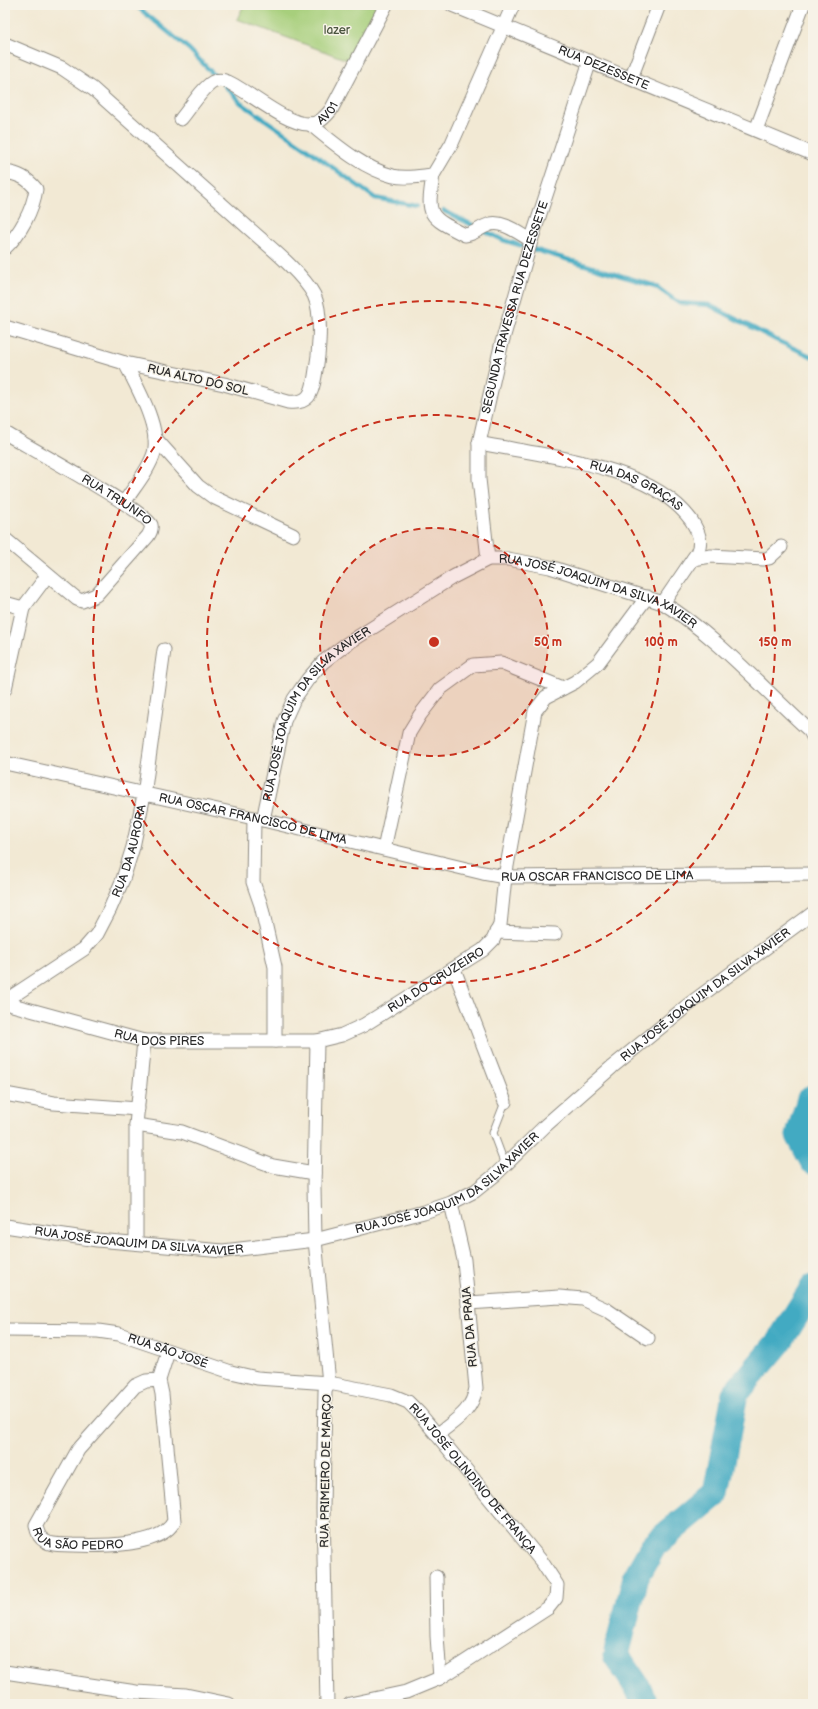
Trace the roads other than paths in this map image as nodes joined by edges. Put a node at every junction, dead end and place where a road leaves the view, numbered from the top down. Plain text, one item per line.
1 (386, 5) edge
2 (452, 5) edge
3 (513, 5) edge
4 (659, 5) edge
5 (803, 5) edge
6 (505, 26) junction
7 (5, 44) edge
8 (590, 61) junction
9 (631, 78) junction
10 (181, 119) dead end
11 (310, 124) junction
12 (756, 130) junction
13 (813, 154) edge
14 (5, 172) edge
15 (434, 175) junction
16 (531, 241) junction
17 (5, 248) edge
18 (5, 327) edge
19 (125, 363) junction
20 (5, 433) edge
21 (155, 438) junction
22 (479, 443) junction
23 (124, 503) junction
24 (293, 535) dead end
25 (5, 539) edge
26 (781, 548) dead end
27 (488, 559) junction
28 (693, 559) junction
29 (48, 576) junction
30 (647, 597) junction
31 (5, 603) edge
32 (662, 603) junction
33 (23, 608) junction
34 (164, 650) dead end
35 (563, 688) junction
36 (5, 689) edge
37 (812, 733) edge
38 (5, 762) edge
39 (144, 795) junction
40 (259, 819) junction
41 (384, 849) junction
42 (813, 874) edge
43 (506, 877) junction
44 (813, 913) edge
45 (496, 932) junction
46 (555, 934) dead end
47 (454, 969) junction
48 (5, 1002) edge
49 (144, 1041) junction
50 (275, 1041) junction
51 (317, 1041) junction
52 (5, 1094) edge
53 (505, 1102) joint
54 (138, 1109) junction
55 (136, 1125) junction
56 (505, 1165) junction
57 (314, 1173) junction
58 (452, 1203) junction
59 (5, 1226) edge
60 (315, 1240) junction
61 (136, 1243) junction
62 (468, 1303) junction
63 (5, 1330) edge
64 (648, 1338) dead end
65 (168, 1352) junction
66 (159, 1380) junction
67 (330, 1383) junction
68 (437, 1435) junction
69 (436, 1577) dead end
70 (5, 1672) edge
71 (440, 1678) junction
72 (229, 1704) edge
73 (327, 1704) edge
74 (350, 1704) edge

1 - 11 street, AV01
2 - 6 street, RUA DEZESSETE
3 - 6 street
4 - 9 street
5 - 12 street
6 - 8 street, RUA DEZESSETE
6 - 15 street
7 - 19 street, RUA ALTO DO SOL
8 - 9 street, RUA DEZESSETE
8 - 16 street, SEGUNDA TRAVESSA RUA DEZESSETE
9 - 12 street, RUA DEZESSETE
10 - 11 street, AV01
11 - 15 street
12 - 13 street, RUA DEZESSETE
14 - 17 street
15 - 16 street
16 - 22 street, SEGUNDA TRAVESSA RUA DEZESSETE
18 - 19 street, RUA ALTO DO SOL
19 - 21 street
20 - 23 street, RUA TRIUNFO
21 - 23 street
21 - 24 street
22 - 27 street, SEGUNDA TRAVESSA RUA DEZESSETE
22 - 28 street, RUA DAS GRAÇAS
23 - 29 street, RUA TRIUNFO
25 - 29 street
26 - 28 street
27 - 30 street, RUA JOSÉ JOAQUIM DA SILVA XAVIER
27 - 40 street, RUA JOSÉ JOAQUIM DA SILVA XAVIER
28 - 32 street, RUA DAS GRAÇAS
29 - 33 street
30 - 32 street, RUA JOSÉ JOAQUIM DA SILVA XAVIER
30 - 35 street, RUA DO CRUZEIRO
31 - 33 street
32 - 37 street, RUA JOSÉ JOAQUIM DA SILVA XAVIER
33 - 36 street
34 - 39 street, RUA DA AURORA
35 - 41 street
35 - 43 street, RUA DO CRUZEIRO
38 - 39 street, RUA OSCAR FRANCISCO DE LIMA
39 - 40 street, RUA OSCAR FRANCISCO DE LIMA
39 - 48 street, RUA DA AURORA
40 - 41 street, RUA OSCAR FRANCISCO DE LIMA
40 - 50 street, RUA JOSÉ JOAQUIM DA SILVA XAVIER
41 - 43 street, RUA OSCAR FRANCISCO DE LIMA
42 - 43 street, RUA OSCAR FRANCISCO DE LIMA
43 - 45 street, RUA DO CRUZEIRO
44 - 56 street, RUA JOSÉ JOAQUIM DA SILVA XAVIER
45 - 46 street
45 - 47 street, RUA DO CRUZEIRO
47 - 51 street, RUA DO CRUZEIRO
47 - 53 street
48 - 49 street, RUA DOS PIRES
49 - 50 street, RUA DOS PIRES
49 - 54 street
50 - 51 street, RUA DOS PIRES
51 - 57 street, RUA PRIMEIRO DE MARÇO
52 - 54 street
53 - 56 lane
54 - 55 street
55 - 57 street
55 - 61 street
56 - 58 street, RUA JOSÉ JOAQUIM DA SILVA XAVIER
57 - 60 street, RUA PRIMEIRO DE MARÇO
58 - 60 street, RUA JOSÉ JOAQUIM DA SILVA XAVIER
58 - 62 street, RUA DA PRAIA
59 - 61 street, RUA JOSÉ JOAQUIM DA SILVA XAVIER
60 - 61 street, RUA JOSÉ JOAQUIM DA SILVA XAVIER
60 - 67 street, RUA PRIMEIRO DE MARÇO
62 - 64 street
62 - 68 street, RUA DA PRAIA
63 - 65 street, RUA SÃO JOSÉ
65 - 66 street, RUA SÃO PEDRO
65 - 67 street, RUA SÃO JOSÉ
66 - 66 street, RUA SÃO PEDRO
67 - 68 street, RUA JOSÉ OLINDINO DE FRANÇA
67 - 73 street, RUA PRIMEIRO DE MARÇO
68 - 71 street, RUA JOSÉ OLINDINO DE FRANÇA
69 - 71 street
70 - 72 street
71 - 74 street, RUA JOSÉ OLINDINO DE FRANÇA

